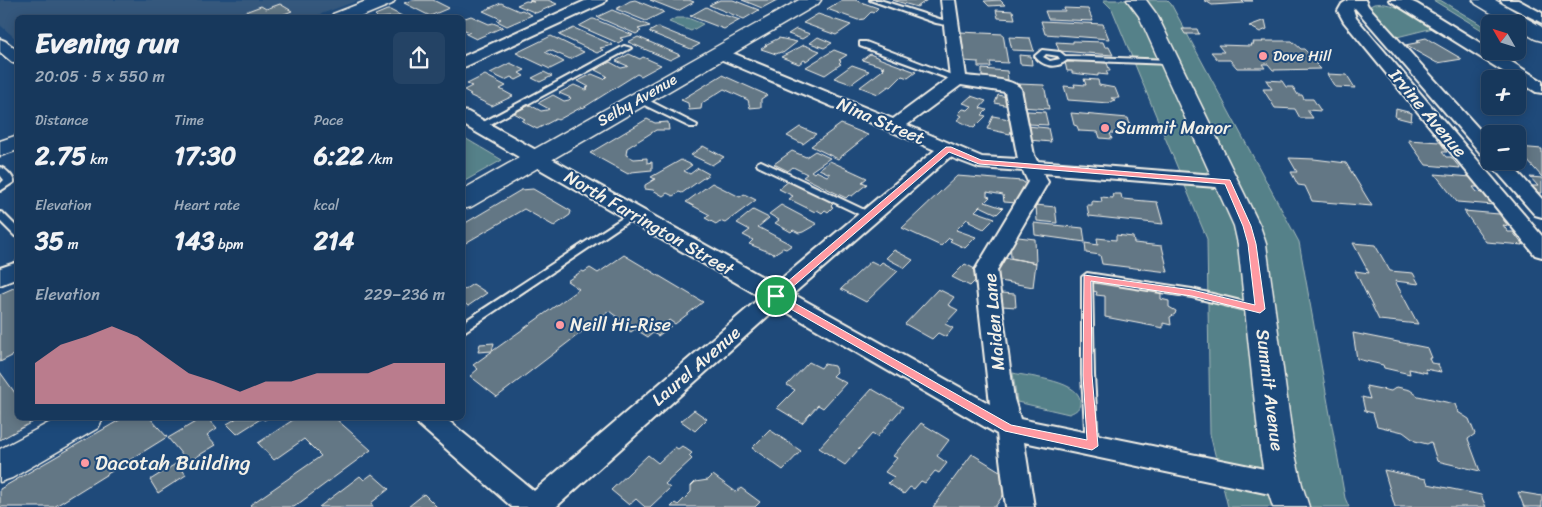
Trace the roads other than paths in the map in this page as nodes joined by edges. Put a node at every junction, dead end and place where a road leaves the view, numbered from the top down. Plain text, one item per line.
1 (386, 0) edge
2 (599, 0) edge
3 (812, 0) edge
4 (873, 0) edge
5 (948, 0) edge
6 (1136, 0) edge
7 (1358, 0) edge
8 (1396, 0) edge
9 (1508, 0) edge
10 (1474, 2) edge
11 (348, 15) edge
12 (1489, 15) edge
13 (1542, 19) edge
14 (952, 24) junction
15 (1542, 35) edge
16 (1526, 40) edge
17 (0, 44) edge
18 (863, 44) dead end
19 (627, 48) dead end
20 (1542, 49) edge
21 (719, 53) junction
22 (15, 56) edge
23 (1064, 58) dead end
24 (465, 62) edge
25 (1170, 62) junction
26 (958, 79) junction
27 (1542, 88) edge
28 (639, 99) junction
29 (471, 121) edge
30 (693, 124) dead end
31 (895, 126) junction
32 (1481, 142) edge
33 (15, 143) edge
34 (0, 149) edge
35 (948, 149) junction
36 (536, 158) junction
37 (761, 164) dead end
38 (1030, 167) junction
39 (0, 170) edge
40 (1506, 170) edge
41 (1228, 182) junction
42 (0, 188) edge
43 (465, 199) edge
44 (1542, 211) edge
45 (633, 214) junction
46 (0, 215) edge
47 (870, 216) junction
48 (15, 231) edge
49 (1542, 250) edge
50 (15, 270) edge
51 (0, 277) edge
52 (776, 296) junction
53 (1260, 309) junction
54 (465, 327) edge
55 (82, 420) edge
56 (430, 420) edge
57 (1009, 428) junction
58 (1092, 446) junction
59 (0, 467) edge
60 (1287, 496) edge
61 (534, 507) edge
62 (1020, 507) edge

1 - 11 main road
2 - 24 street
3 - 21 main road, Selby Avenue
4 - 14 lane
5 - 14 street
6 - 25 main road, Summit Avenue
7 - 32 street, Irvine Avenue
7 - 49 street, Irvine Avenue
8 - 27 street
9 - 13 street
10 - 12 main road
10 - 15 main road
14 - 26 street
16 - 20 main road
17 - 22 street
18 - 26 lane
19 - 29 lane
21 - 28 main road, Selby Avenue
21 - 31 street, Nina Street
23 - 25 lane
25 - 41 main road, Summit Avenue
26 - 31 street
26 - 38 street, Maiden Lane
28 - 30 lane
28 - 36 main road, Selby Avenue
29 - 36 street, North Farrington Street
31 - 35 street, Nina Street
33 - 34 main road
35 - 38 street, Nina Street
35 - 47 street, Laurel Avenue
36 - 43 main road, Selby Avenue
36 - 45 street, North Farrington Street
37 - 47 lane
38 - 41 street, Nina Street
38 - 57 street, Maiden Lane
39 - 42 lane
40 - 44 street
41 - 53 main road, Summit Avenue
45 - 52 street, North Farrington Street
45 - 54 lane
46 - 48 lane
47 - 52 street, Laurel Avenue
50 - 51 street
52 - 57 street, North Farrington Street
52 - 61 street, Laurel Avenue
53 - 58 lane
53 - 60 main road, Summit Avenue
55 - 59 main road
56 - 61 street
57 - 58 street, North Farrington Street
57 - 62 street, Maiden Lane
58 - 60 street, North Farrington Street

